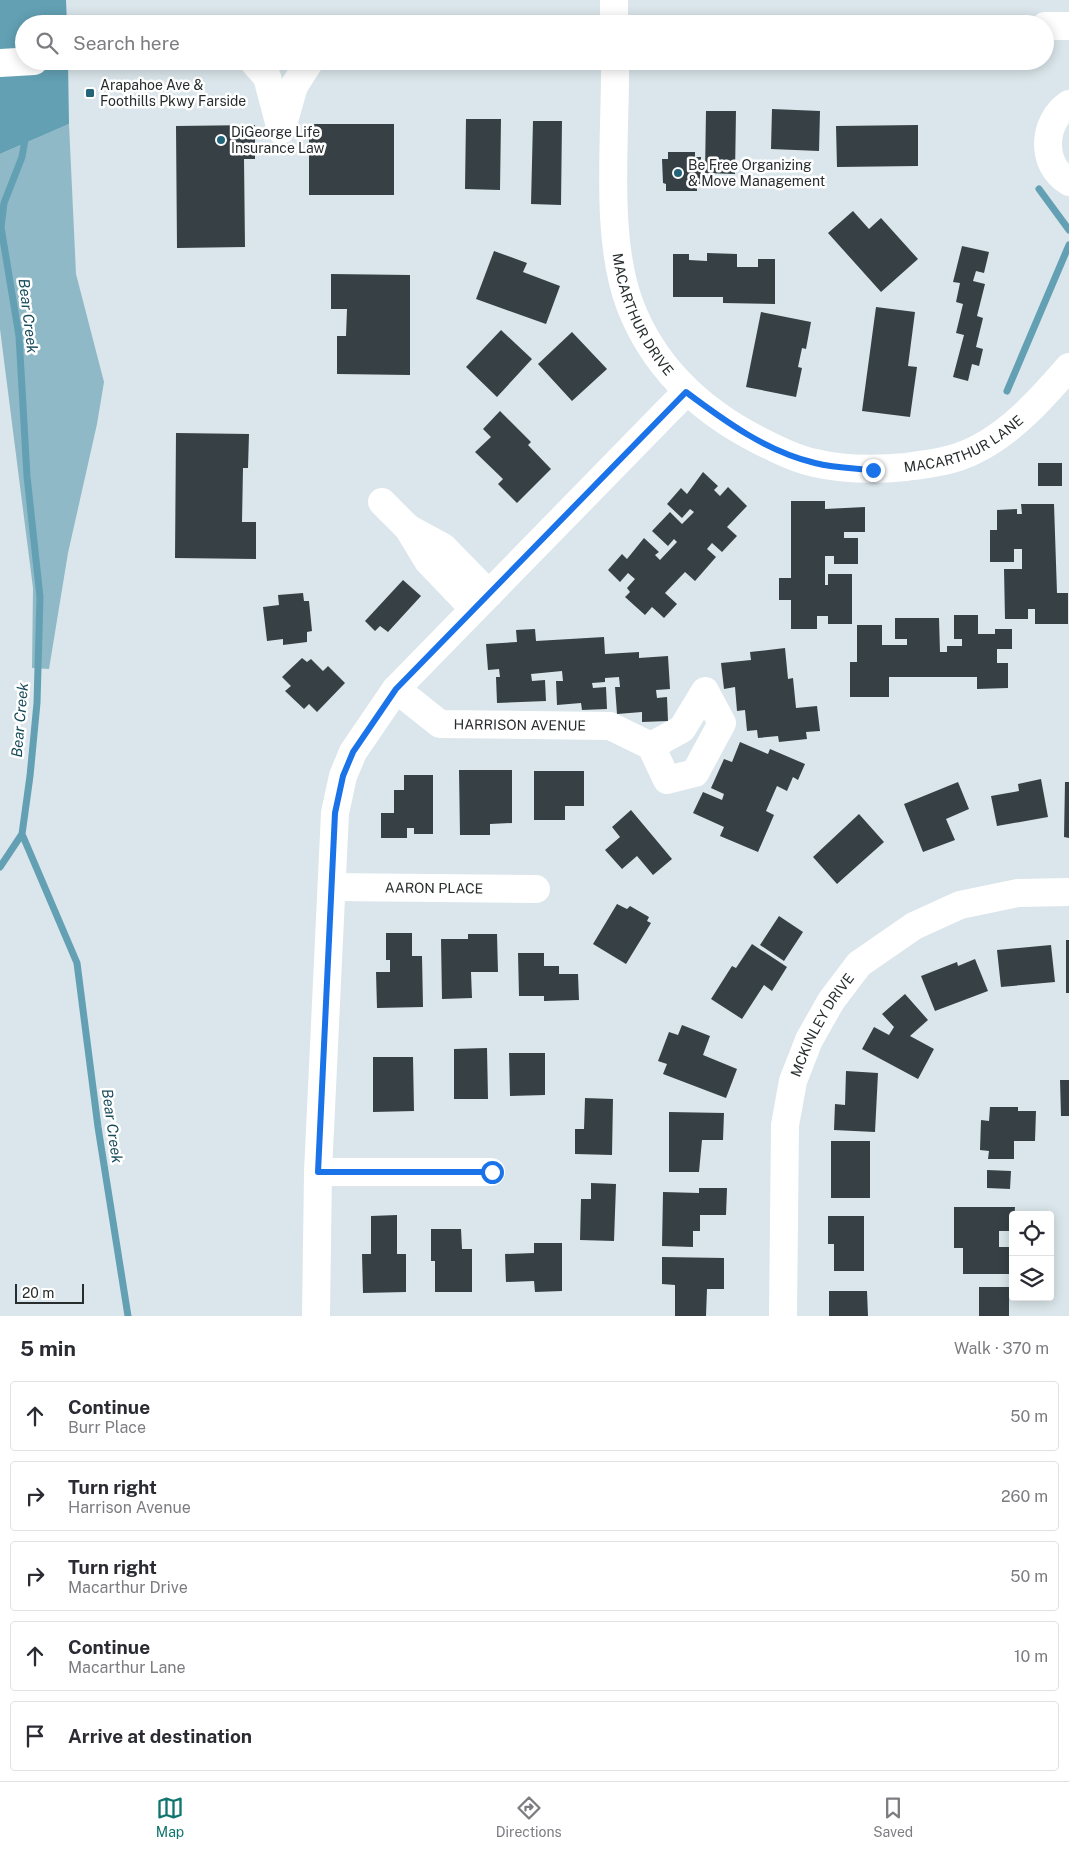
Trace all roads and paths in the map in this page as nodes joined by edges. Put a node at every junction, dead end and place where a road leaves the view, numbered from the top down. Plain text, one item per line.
1 (614, 0) edge
2 (614, 15) edge
3 (1054, 26) edge
4 (1069, 26) edge
5 (0, 62) edge
6 (15, 62) edge
7 (261, 70) edge
8 (304, 70) edge
9 (615, 70) edge
10 (1069, 104) edge
11 (1069, 182) edge
12 (1069, 367) edge
13 (686, 392) junction
14 (834, 466) joint
15 (382, 502) dead end
16 (482, 601) junction
17 (396, 689) junction
18 (651, 746) dead end
19 (332, 888) junction
20 (536, 889) dead end
21 (1069, 892) edge
22 (318, 1172) junction
23 (492, 1172) dead end
24 (316, 1316) edge
25 (783, 1316) edge

1 - 2 street
3 - 4 street
5 - 6 street
7 - 8 street
9 - 13 street, MACARTHUR DRIVE
10 - 11 street
12 - 14 street, MACARTHUR LANE
13 - 14 street, MACARTHUR DRIVE
13 - 16 street
15 - 16 street
16 - 17 street
17 - 18 street, HARRISON AVENUE
17 - 19 street
19 - 20 street, AARON PLACE
19 - 22 street
21 - 25 street, MCKINLEY DRIVE
22 - 23 street
22 - 24 street

